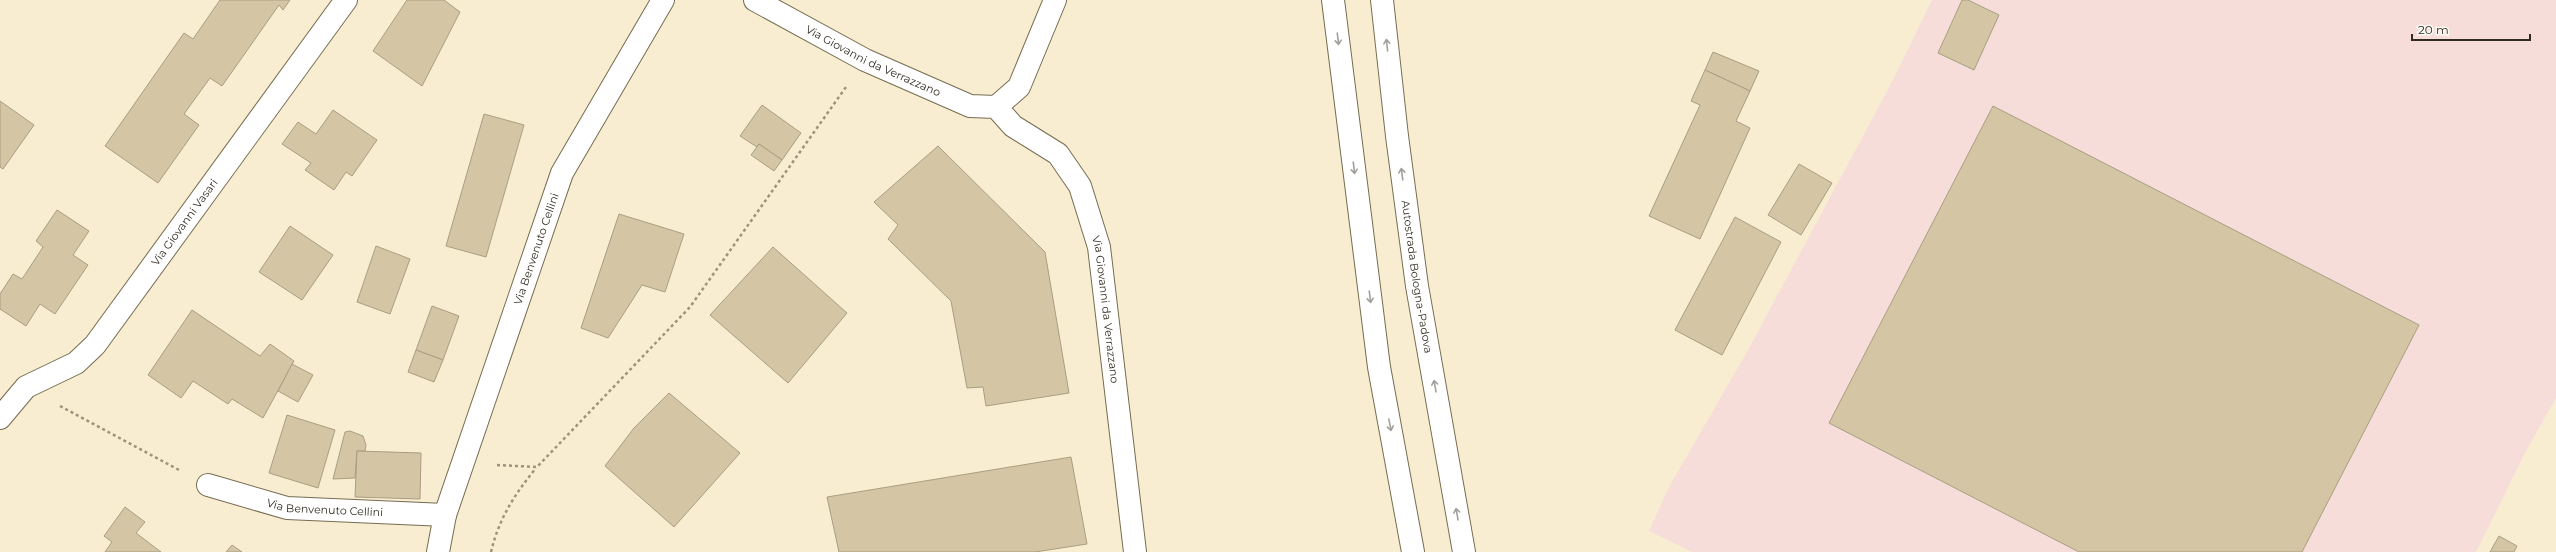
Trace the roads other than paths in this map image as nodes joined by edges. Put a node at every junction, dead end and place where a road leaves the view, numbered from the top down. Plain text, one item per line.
1 (346, 0) edge
2 (663, 0) edge
3 (755, 0) edge
4 (1055, 0) edge
5 (1333, 0) edge
6 (1382, 0) edge
7 (996, 107) junction
8 (0, 418) edge
9 (208, 485) road end
10 (445, 515) junction
11 (438, 552) edge
12 (1135, 552) edge
13 (1413, 552) edge
14 (1464, 552) edge

1 - 8 main road, Via Giovanni Vasari
2 - 10 main road, Via Benvenuto Cellini
3 - 7 main road, Via Giovanni da Verrazzano
4 - 7 main road
5 -> 13 main road
14 -> 6 main road, Autostrada Bologna-Padova
7 - 12 main road, Via Giovanni da Verrazzano
9 - 10 main road, Via Benvenuto Cellini
10 - 11 main road, Via Benvenuto Cellini

